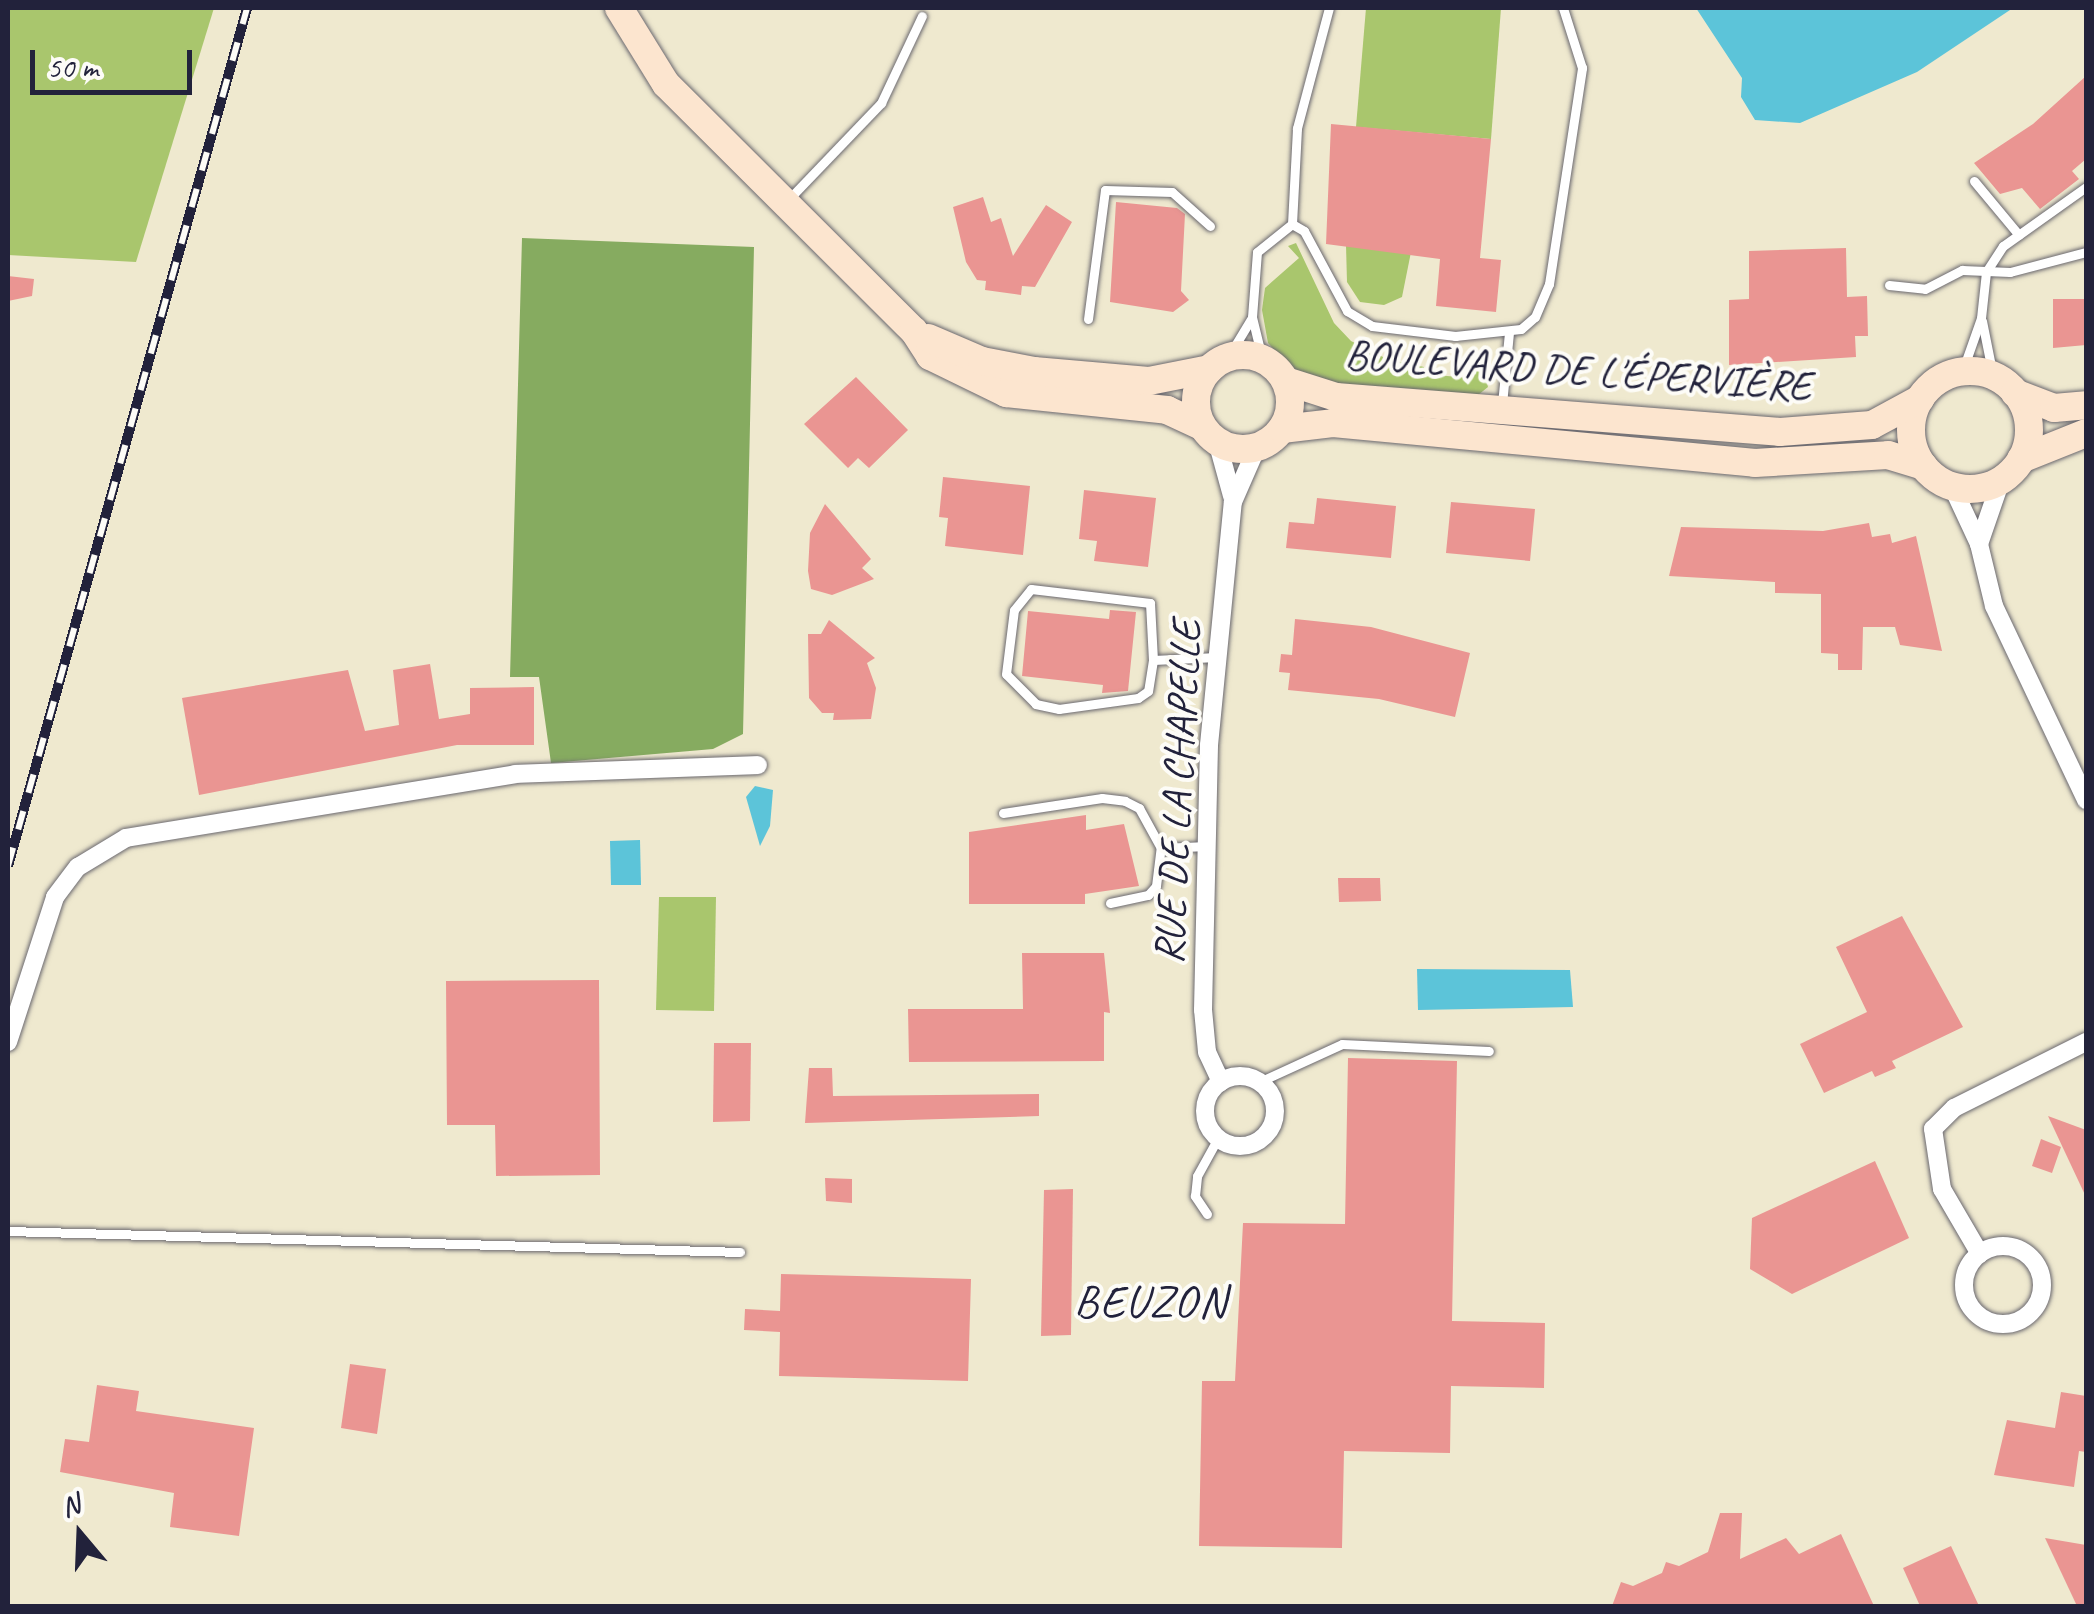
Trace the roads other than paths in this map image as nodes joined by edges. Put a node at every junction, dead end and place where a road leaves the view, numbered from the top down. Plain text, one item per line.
1 (619, 8) edge
2 (1330, 8) edge
3 (1563, 8) edge
4 (922, 16) dead end
5 (1974, 181) dead end
6 (2086, 187) edge
7 (784, 202) junction
8 (1292, 224) junction
9 (1210, 226) dead end
10 (2019, 235) junction
11 (2086, 252) edge
12 (1986, 272) junction
13 (1888, 285) dead end
14 (1252, 316) junction
15 (1981, 318) junction
16 (1088, 319) dead end
17 (914, 331) junction
18 (1508, 332) junction
19 (1262, 358) junction
20 (1219, 363) junction
21 (1962, 372) junction
22 (1286, 381) junction
23 (2004, 385) junction
24 (1920, 399) junction
25 (2086, 406) edge
26 (1502, 412) junction
27 (1282, 429) junction
28 (1210, 433) junction
29 (2086, 433) edge
30 (1257, 447) junction
31 (2021, 460) junction
32 (1923, 466) junction
33 (2001, 480) junction
34 (1952, 486) junction
35 (1233, 502) junction
36 (1979, 544) junction
37 (1217, 657) junction
38 (1153, 660) junction
39 (758, 764) dead end
40 (2086, 800) edge
41 (1003, 814) dead end
42 (1206, 846) junction
43 (1161, 848) junction
44 (1110, 903) dead end
45 (8, 1042) edge
46 (2086, 1042) edge
47 (1488, 1051) dead end
48 (1221, 1082) junction
49 (1259, 1082) junction
50 (1218, 1138) junction
51 (1207, 1214) dead end
52 (8, 1232) edge
53 (740, 1252) dead end
54 (1980, 1254) junction

1 - 7 street
2 - 8 lane
3 - 18 lane
4 - 7 lane
5 - 10 lane
6 - 10 lane
7 - 17 street
8 - 14 lane
8 - 18 lane
9 - 16 lane
10 - 12 lane
11 - 12 lane
12 - 13 lane
12 - 15 lane
14 - 19 lane
14 - 20 lane
15 - 21 lane
15 - 23 lane
17 - 20 street
17 - 28 street
18 - 26 lane
19 - 20 street
19 - 22 street
20 - 28 street
21 - 23 street
21 - 24 street
22 - 26 street, BOULEVARD DE L'ÉPERVIÈRE
22 - 27 street
23 - 25 street
23 - 31 street
24 - 26 street, BOULEVARD DE L'ÉPERVIÈRE
24 - 32 street
27 - 30 street
27 - 32 street, BOULEVARD DE L'ÉPERVIÈRE
28 - 30 street
28 - 35 street, RUE DE LA CHAPELLE
29 - 31 street
30 - 35 street, RUE DE LA CHAPELLE
31 - 33 street
32 - 34 street
33 - 34 street
33 - 36 street
34 - 36 street
35 - 37 street, RUE DE LA CHAPELLE
36 - 40 street
37 - 38 lane
37 - 42 street, RUE DE LA CHAPELLE
38 - 38 lane
39 - 45 street
41 - 43 lane
42 - 43 lane
42 - 48 street, RUE DE LA CHAPELLE
43 - 44 lane
46 - 54 street
47 - 49 lane
48 - 49 street
48 - 50 street
49 - 50 street
50 - 51 lane
52 - 53 lane
54 - 54 street

